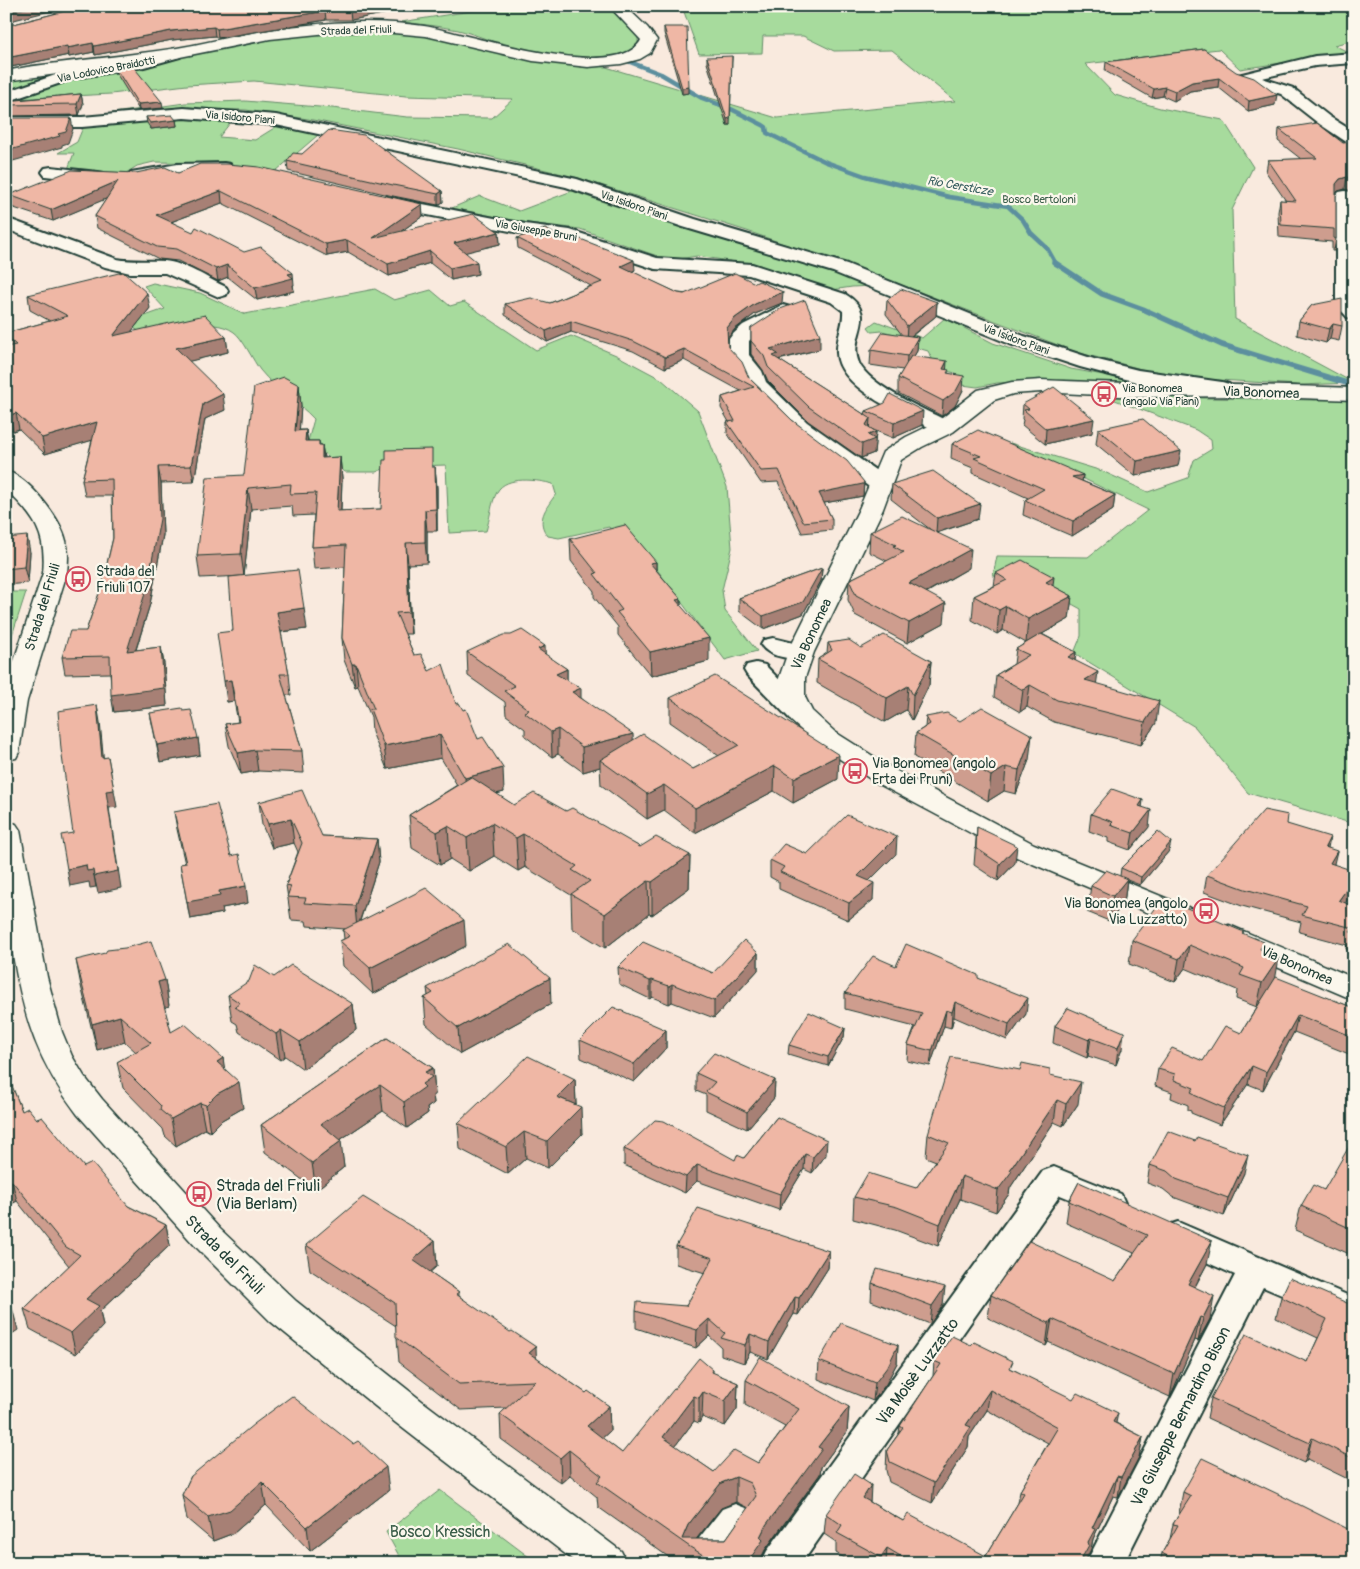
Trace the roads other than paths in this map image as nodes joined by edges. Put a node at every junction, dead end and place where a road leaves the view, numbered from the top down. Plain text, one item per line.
1 (616, 6) edge
2 (178, 53) junction
3 (1352, 59) edge
4 (6, 76) edge
5 (6, 97) edge
6 (6, 122) edge
7 (1354, 139) edge
8 (240, 169) edge
9 (51, 172) dead end
10 (1345, 196) dead end
11 (374, 198) edge
12 (6, 223) edge
13 (896, 290) junction
14 (219, 291) dead end
15 (838, 298) junction
16 (1354, 313) edge
17 (1243, 390) junction
18 (1354, 394) edge
19 (945, 427) junction
20 (6, 478) edge
21 (880, 484) junction
22 (773, 644) dead end
23 (800, 652) junction
24 (756, 670) dead end
25 (800, 715) junction
26 (6, 752) edge
27 (6, 830) edge
28 (1354, 990) edge
29 (1254, 1269) junction
30 (1354, 1313) edge
31 (735, 1520) dead end
32 (608, 1563) edge
33 (702, 1563) edge
34 (780, 1563) edge
35 (1105, 1563) edge

1 - 2 main road, Strada del Friuli
2 - 4 main road, Strada del Friuli
2 - 5 street, Via Lodovico Braidotti
3 - 7 street
6 - 13 street, Via Isidoro Piani
8 - 9 street
10 - 16 street
11 - 15 street, Via Giuseppe Bruni
12 - 14 street
13 - 15 street
13 - 17 street, Via Isidoro Piani
15 - 19 street, Via Giuseppe Bruni
15 - 21 street
17 - 18 main road, Via Bonomea
17 - 19 main road, Via Bonomea
19 - 21 main road, Via Bonomea
20 - 26 main road, Strada del Friuli
21 - 23 main road, Via Bonomea
22 - 23 street
23 - 25 main road, Via Bonomea
24 - 25 street
25 - 28 main road, Via Bonomea
27 - 32 main road, Strada del Friuli
29 - 30 street
29 - 34 street, Via Moisè Luzzatto
29 - 35 street, Via Giuseppe Bernardino Bison
31 - 33 street

